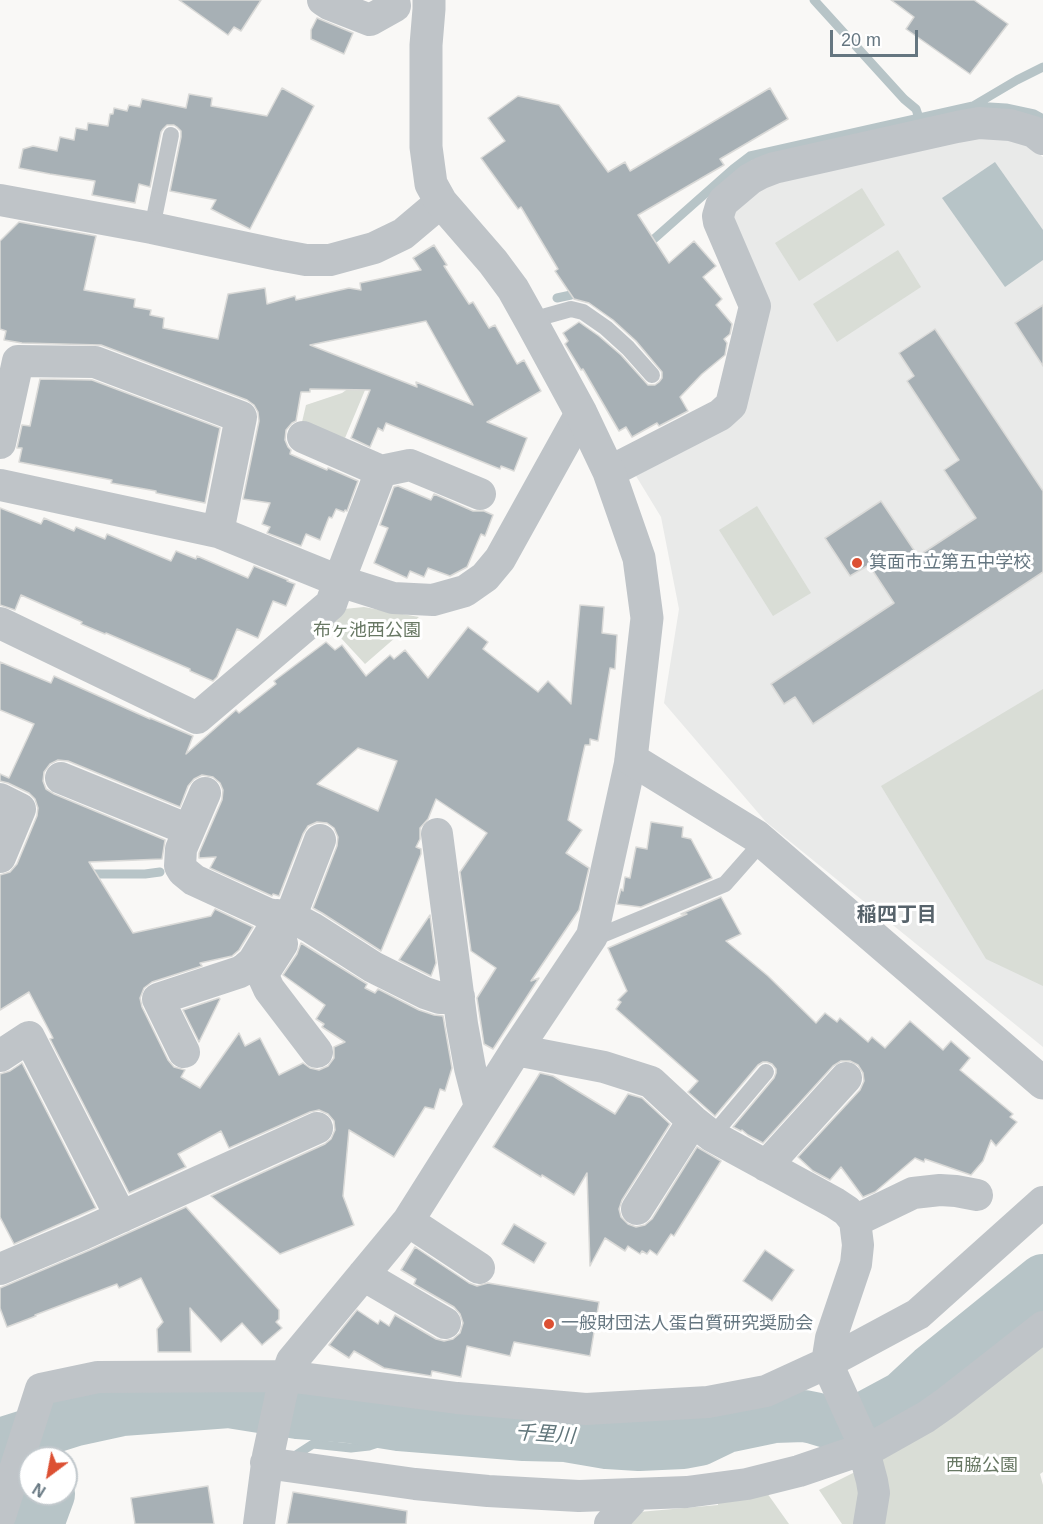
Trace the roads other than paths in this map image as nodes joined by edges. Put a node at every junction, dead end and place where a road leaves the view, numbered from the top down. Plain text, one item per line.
1 (323, 0) edge
2 (394, 0) edge
3 (429, 0) edge
4 (171, 135) dead end
5 (1043, 139) edge
6 (0, 200) edge
7 (441, 202) junction
8 (152, 228) junction
9 (532, 323) junction
10 (652, 375) dead end
11 (581, 413) junction
12 (303, 437) dead end
13 (0, 443) edge
14 (381, 471) junction
15 (609, 472) junction
16 (0, 484) edge
17 (480, 494) dead end
18 (218, 532) junction
19 (339, 581) junction
20 (0, 623) edge
21 (631, 759) junction
22 (61, 778) dead end
23 (205, 793) dead end
24 (0, 799) edge
25 (189, 831) junction
26 (437, 834) dead end
27 (320, 840) dead end
28 (762, 842) junction
29 (0, 857) edge
30 (288, 918) junction
31 (592, 936) junction
32 (459, 997) junction
33 (516, 1050) junction
34 (184, 1052) dead end
35 (316, 1052) dead end
36 (0, 1056) edge
37 (766, 1072) dead end
38 (846, 1078) dead end
39 (1043, 1083) edge
40 (480, 1107) junction
41 (317, 1128) dead end
42 (703, 1129) junction
43 (766, 1166) junction
44 (977, 1195) dead end
45 (1043, 1202) edge
46 (637, 1209) dead end
47 (121, 1217) junction
48 (408, 1221) junction
49 (855, 1221) junction
50 (2, 1263) edge
51 (479, 1268) dead end
52 (363, 1275) junction
53 (445, 1323) dead end
54 (1043, 1327) edge
55 (829, 1369) junction
56 (284, 1381) junction
57 (862, 1443) junction
58 (267, 1460) junction
59 (637, 1494) junction
60 (0, 1516) edge
61 (259, 1524) edge
62 (610, 1524) edge
63 (869, 1524) edge

1 - 2 street
3 - 7 street
4 - 8 lane
5 - 15 street
6 - 8 street
7 - 8 street
7 - 9 street
9 - 10 lane
9 - 11 street
11 - 15 street
11 - 19 street
12 - 14 street
13 - 18 street
14 - 17 street
14 - 19 street
15 - 21 street
16 - 18 street
18 - 19 street
19 - 20 street
21 - 28 street
21 - 31 street
22 - 25 street
23 - 25 street
24 - 29 street
25 - 30 street
26 - 32 street
27 - 30 street
28 - 31 lane
28 - 39 street
30 - 32 street
30 - 34 street
30 - 35 street
31 - 33 street
32 - 40 street
33 - 40 street
33 - 42 street
36 - 47 street
37 - 42 lane
38 - 43 street
40 - 48 street
41 - 47 street
42 - 43 street
42 - 46 street
43 - 49 street
44 - 49 street
45 - 55 street
47 - 50 street
48 - 51 street
48 - 52 street
49 - 55 street
52 - 53 street
52 - 56 street
54 - 57 street
55 - 56 street
55 - 57 street
56 - 58 street
56 - 60 street
57 - 59 street
57 - 63 street
58 - 59 street
58 - 61 street
59 - 62 street

